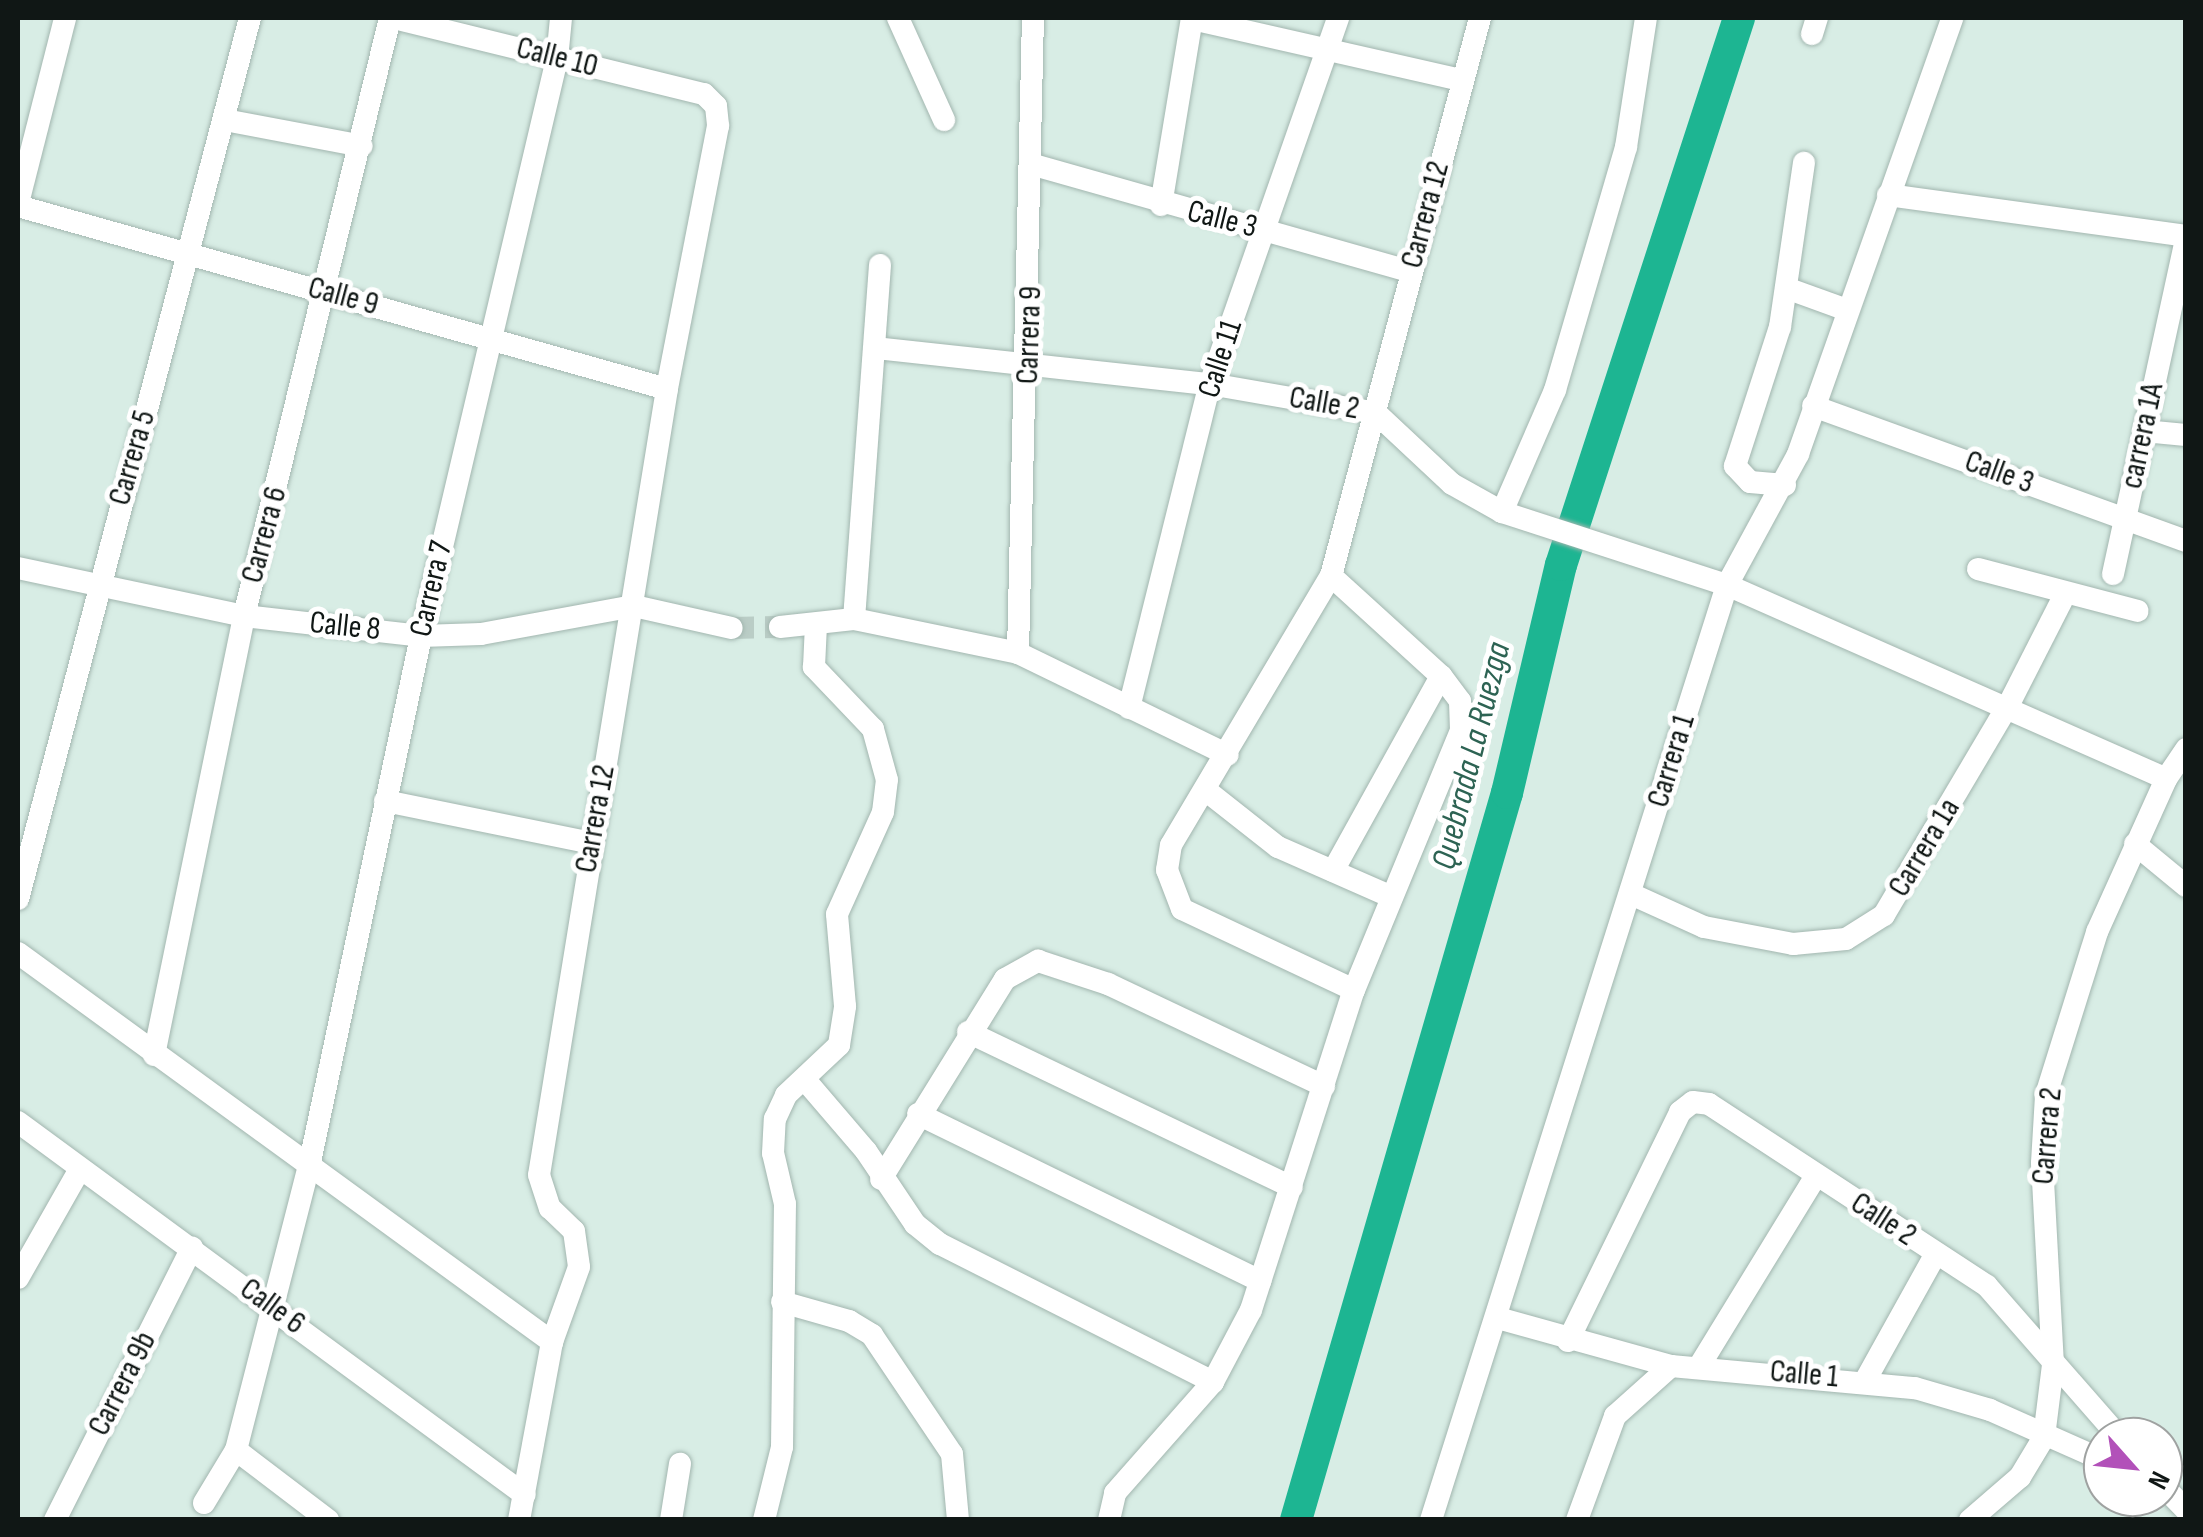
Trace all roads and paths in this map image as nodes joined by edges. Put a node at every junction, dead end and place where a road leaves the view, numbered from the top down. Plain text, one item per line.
1 (65, 18) edge
2 (250, 18) edge
3 (392, 18) edge
4 (561, 18) edge
5 (898, 18) edge
6 (1034, 18) edge
7 (1192, 18) edge
8 (1338, 18) edge
9 (1480, 18) edge
10 (1646, 18) edge
11 (1952, 18) edge
12 (1330, 50) junction
13 (558, 59) junction
14 (1461, 80) junction
15 (716, 106) joint
16 (225, 120) junction
17 (944, 120) dead end
18 (362, 146) junction
19 (1804, 163) dead end
20 (1034, 165) junction
21 (1888, 195) junction
22 (18, 204) edge
23 (1161, 205) junction
24 (1266, 231) junction
25 (2186, 238) edge
26 (190, 256) junction
27 (880, 265) dead end
28 (1411, 272) junction
29 (1789, 289) junction
30 (328, 293) junction
31 (1847, 310) junction
32 (492, 336) junction
33 (876, 348) junction
34 (1029, 363) junction
35 (1210, 384) junction
36 (668, 388) junction
37 (1813, 406) junction
38 (1376, 413) junction
39 (2144, 430) junction
40 (2186, 435) edge
41 (1785, 485) junction
42 (1502, 512) junction
43 (2126, 519) junction
44 (2186, 541) edge
45 (18, 568) edge
46 (1978, 569) dead end
47 (2112, 574) dead end
48 (1331, 576) junction
49 (98, 584) junction
50 (1728, 585) junction
51 (2064, 596) junction
52 (634, 606) junction
53 (2138, 611) dead end
54 (244, 616) junction
55 (854, 619) junction
56 (816, 625) junction
57 (780, 627) tunnel mouth
58 (732, 628) tunnel mouth
59 (421, 636) junction
60 (1018, 653) junction
61 (1442, 676) junction
62 (2009, 704) junction
63 (1129, 708) junction
64 (2186, 749) edge
65 (1228, 754) junction
66 (2166, 778) junction
67 (1208, 792) junction
68 (385, 800) junction
69 (591, 842) junction
70 (2136, 844) junction
71 (1333, 871) junction
72 (2186, 886) edge
73 (1630, 894) junction
74 (1392, 897) junction
75 (18, 899) edge
76 (18, 953) edge
77 (1354, 990) junction
78 (968, 1032) junction
79 (154, 1055) junction
80 (806, 1081) junction
81 (1324, 1086) junction
82 (918, 1114) junction
83 (18, 1122) edge
84 (310, 1162) junction
85 (80, 1170) junction
86 (1816, 1176) junction
87 (880, 1179) junction
88 (1292, 1187) junction
89 (192, 1248) junction
90 (1935, 1255) junction
91 (18, 1278) edge
92 (1261, 1280) junction
93 (782, 1302) junction
94 (274, 1308) junction
95 (1498, 1318) junction
96 (1568, 1341) junction
97 (552, 1342) junction
98 (2053, 1364) junction
99 (1671, 1366) junction
100 (1700, 1366) junction
101 (1865, 1381) junction
102 (1213, 1382) junction
103 (2101, 1417) edge
104 (2044, 1437) junction
105 (236, 1450) junction
106 (2083, 1452) edge
107 (680, 1464) dead end
108 (525, 1495) junction
109 (204, 1504) dead end
110 (54, 1520) edge
111 (328, 1520) edge
112 (519, 1520) edge
113 (671, 1520) edge
114 (764, 1520) edge
115 (958, 1520) edge
116 (1110, 1520) edge
117 (1431, 1520) edge
118 (1577, 1520) edge
119 (1970, 1520) edge

1 - 22 street
2 - 16 street, Carrera 5
3 - 13 street, Calle 10
3 - 18 street, Carrera 6
4 - 13 street, Carrera 7
5 - 17 street
6 - 20 street, Carrera 9
7 - 12 street
7 - 23 street
8 - 12 street, Calle 11
9 - 14 street, Carrera 12
10 - 42 street
11 - 21 street, Carrera 1
12 - 14 street
12 - 24 street, Calle 11
13 - 15 street, Calle 10
13 - 32 street, Carrera 7
14 - 28 street, Carrera 12
15 - 36 street, Carrera 12
16 - 18 street
16 - 26 street, Carrera 5
18 - 30 street, Carrera 6
19 - 29 street
20 - 23 street, Calle 3
20 - 34 street, Carrera 9
21 - 25 street
21 - 31 street, Carrera 1
22 - 26 street, Calle 9
23 - 24 street, Calle 3
24 - 28 street, Calle 3
24 - 35 street, Calle 11
25 - 39 street, carrera 1A
26 - 30 street, Calle 9
26 - 49 street, Carrera 5
27 - 33 street
28 - 38 street, Carrera 12
29 - 31 street
29 - 41 street
30 - 32 street, Calle 9
30 - 54 street, Carrera 6
31 - 37 street, Carrera 1
32 - 36 street, Calle 9
32 - 59 street, Carrera 7
33 - 34 street, Calle 2
33 - 55 street
34 - 35 street, Calle 2
34 - 60 street, Carrera 9
35 - 38 street, Calle 2
35 - 63 street, Calle 11
36 - 52 street, Carrera 12
37 - 41 street, Carrera 1
37 - 43 street, Calle 3
38 - 42 street, Calle 2
38 - 48 street, Carrera 12
39 - 40 street
39 - 43 street, carrera 1A
41 - 50 street, Carrera 1
42 - 50 street, Calle 2
43 - 44 street, Calle 3
43 - 47 street, carrera 1A
45 - 49 street, Calle 8
46 - 51 street
48 - 61 street
48 - 65 street, Carrera 12
49 - 54 street, Calle 8
49 - 75 street, Carrera 5
50 - 62 street
50 - 73 street, Carrera 1
51 - 53 street
51 - 62 street, Carrera 1a
52 - 58 street, Calle 8
52 - 59 street, Calle 8
52 - 69 street, Carrera 12
54 - 59 street, Calle 8
54 - 79 street, Carrera 6
55 - 56 street
55 - 60 street
56 - 57 street
56 - 80 street
59 - 68 street, Carrera 7
60 - 63 street
61 - 71 street
61 - 74 street
62 - 66 street
62 - 73 street, Carrera 1a
63 - 65 street
64 - 66 street, Carrera 2
65 - 67 street, Carrera 12
66 - 70 street, Carrera 2
67 - 71 street
67 - 77 street, Carrera 12
68 - 69 street
68 - 84 street, Carrera 7
69 - 97 street, Carrera 12
70 - 72 street
70 - 98 street, Carrera 2
71 - 74 street
73 - 95 street, Carrera 1
74 - 77 street
76 - 79 street
77 - 81 street
78 - 81 street
78 - 82 street
78 - 88 street
79 - 84 street
80 - 87 street
80 - 93 street
81 - 88 street
82 - 87 street
82 - 92 street
83 - 85 street, Calle 6
84 - 94 street, Carrera 7
84 - 97 street
85 - 89 street, Calle 6
85 - 91 street
86 - 90 street, Calle 2
86 - 96 street, Calle 2
86 - 100 street
87 - 102 street
88 - 92 street
89 - 94 street, Calle 6
89 - 110 street, Carrera 9b
90 - 98 street, Calle 2
90 - 101 street
92 - 102 street
93 - 114 street
93 - 115 street
94 - 105 street, Carrera 7
94 - 108 street, Calle 6
95 - 96 street, Calle 1
95 - 117 street, Carrera 1
96 - 99 street, Calle 1
97 - 108 street, Carrera 12
98 - 103 street, Calle 2
98 - 104 street, Carrera 2
99 - 100 street, Calle 1
99 - 118 street
100 - 101 street, Calle 1
101 - 104 street, Calle 1
102 - 116 street
104 - 106 street, Calle 1
104 - 119 street, Carrera 2
105 - 109 street, Carrera 7
105 - 111 street
107 - 113 street
108 - 112 street, Carrera 12

